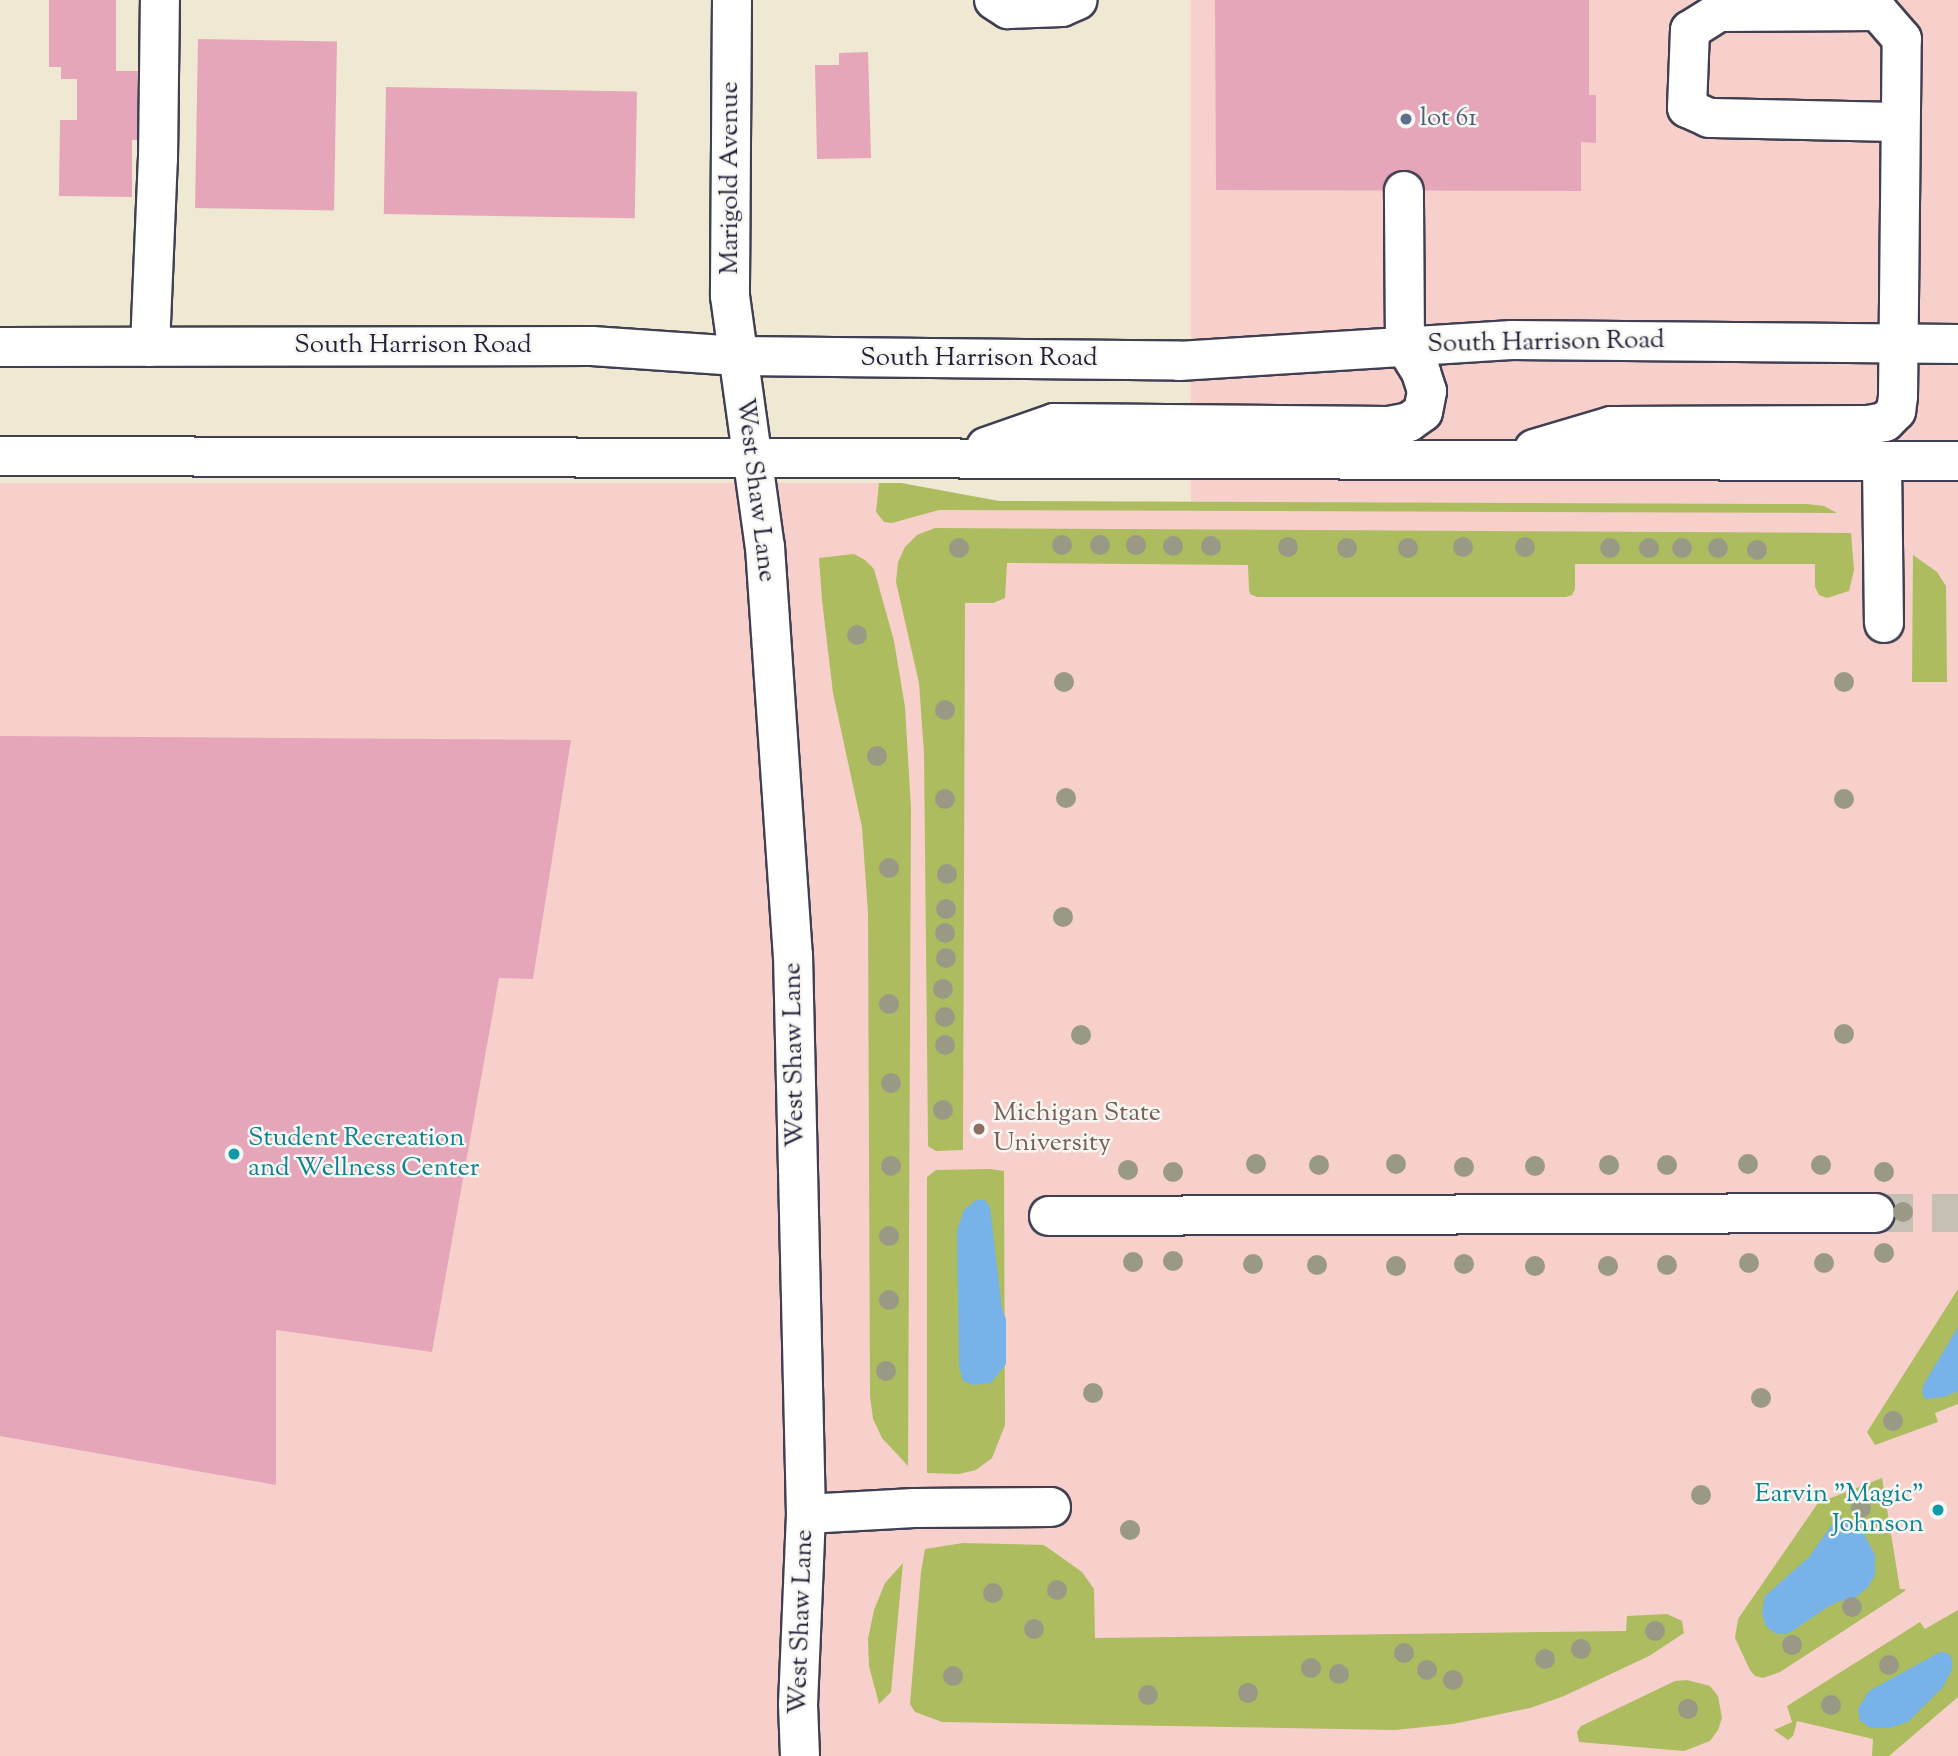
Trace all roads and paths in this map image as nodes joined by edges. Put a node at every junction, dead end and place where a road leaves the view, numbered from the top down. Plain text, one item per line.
1 (160, 0) edge
2 (732, 0) edge
3 (994, 0) edge
4 (1078, 0) edge
5 (1900, 121) junction
6 (1405, 191) dead end
7 (1898, 343) junction
8 (1958, 344) edge
9 (0, 346) edge
10 (1405, 346) junction
11 (150, 347) junction
12 (738, 356) junction
13 (0, 456) edge
14 (957, 457) junction
15 (751, 458) junction
16 (1496, 461) junction
17 (1958, 461) edge
18 (1882, 462) junction
19 (1884, 623) dead end
20 (1875, 1213) tunnel mouth
21 (1049, 1216) dead end
22 (1051, 1507) dead end
23 (806, 1514) junction
24 (800, 1756) edge

1 - 11 street
2 - 12 street, Marigold Avenue
3 - 4 street
5 - 5 street
5 - 7 street
6 - 10 street
7 - 8 street, South Harrison Road
7 - 10 street, South Harrison Road
7 - 16 street
9 - 11 street, South Harrison Road
10 - 12 street, South Harrison Road
10 - 14 street
11 - 12 street, South Harrison Road
12 - 15 street, West Shaw Lane
13 - 15 street
14 - 15 street
14 - 16 street
15 - 23 street, West Shaw Lane
16 - 18 street
17 - 18 street
18 - 19 street
20 - 21 street
22 - 23 street
23 - 24 street, West Shaw Lane

